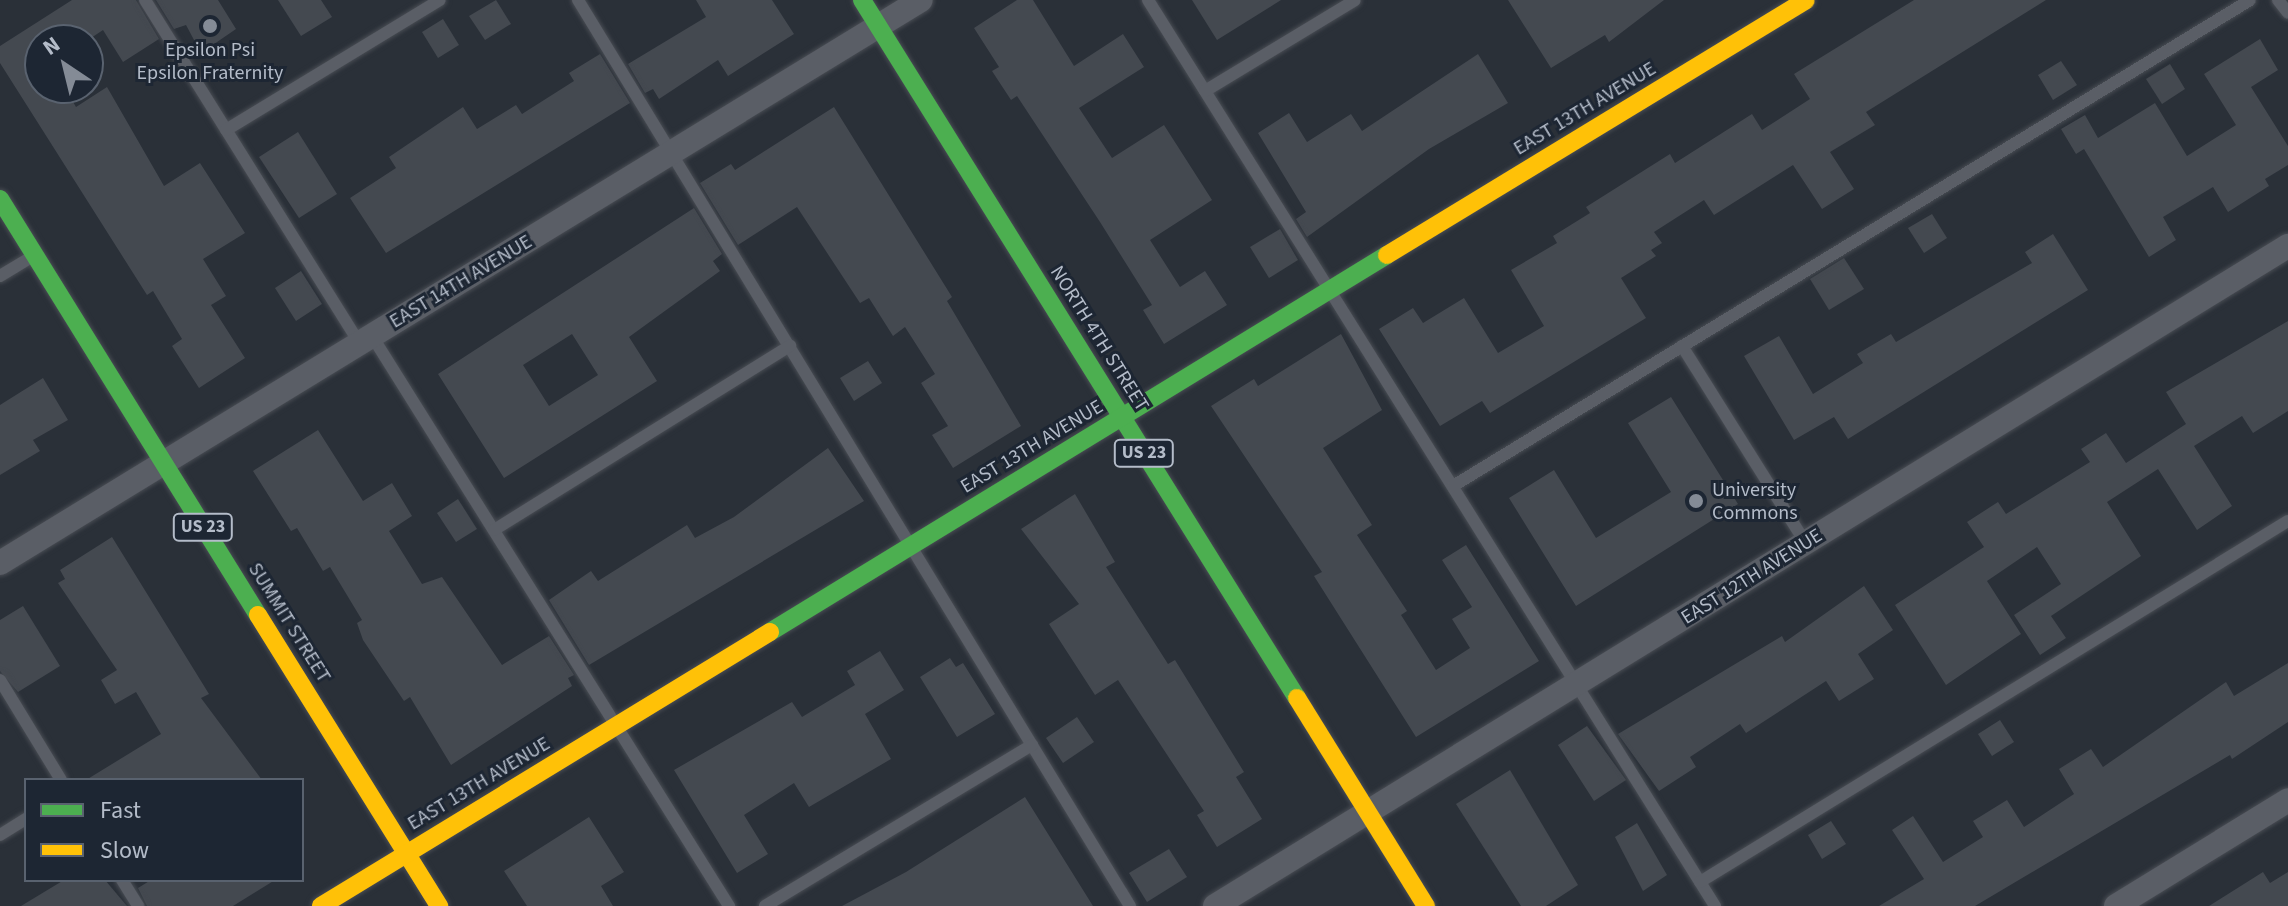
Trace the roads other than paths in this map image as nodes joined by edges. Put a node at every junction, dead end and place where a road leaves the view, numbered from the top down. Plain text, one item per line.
1 (145, 0) edge
2 (440, 0) edge
3 (578, 0) edge
4 (862, 0) edge
5 (921, 0) edge
6 (1148, 0) edge
7 (1355, 0) edge
8 (1806, 0) edge
9 (2250, 0) edge
10 (2278, 0) edge
11 (2288, 13) edge
12 (878, 26) junction
13 (1205, 91) junction
14 (226, 130) junction
15 (673, 152) junction
16 (0, 199) edge
17 (2288, 246) edge
18 (34, 255) junction
19 (0, 276) edge
20 (1330, 290) junction
21 (366, 340) junction
22 (790, 346) junction
23 (1682, 346) junction
24 (1122, 417) junction
25 (164, 463) junction
26 (1453, 486) junction
27 (2288, 521) edge
28 (494, 530) junction
29 (1806, 544) junction
30 (912, 546) junction
31 (0, 563) edge
32 (0, 680) edge
33 (1577, 684) junction
34 (616, 726) junction
35 (1032, 745) junction
36 (60, 778) edge
37 (2288, 800) edge
38 (1368, 813) junction
39 (24, 820) edge
40 (0, 835) edge
41 (406, 854) junction
42 (123, 882) edge
43 (1700, 882) junction
44 (138, 906) edge
45 (321, 906) edge
46 (439, 906) edge
47 (729, 906) edge
48 (765, 906) edge
49 (1130, 906) edge
50 (1215, 906) edge
51 (1426, 906) edge
52 (1715, 906) edge
53 (2116, 906) edge

1 - 14 lane
2 - 14 lane
3 - 15 lane
4 - 12 main road, NORTH 4TH STREET / US 23
5 - 12 street, EAST 14TH AVENUE
6 - 13 lane
7 - 13 lane
8 - 20 main road, EAST 13TH AVENUE
9 - 23 lane
10 - 11 lane
12 - 15 street, EAST 14TH AVENUE
12 - 24 main road, NORTH 4TH STREET / US 23
13 - 20 lane
14 - 21 lane
15 - 21 street, EAST 14TH AVENUE
15 - 22 lane
16 - 18 main road, SUMMIT STREET / US 23
17 - 29 street, EAST 12TH AVENUE
18 - 19 lane
18 - 25 main road, SUMMIT STREET / US 23
20 - 24 main road, EAST 13TH AVENUE
20 - 26 lane
21 - 25 street, EAST 14TH AVENUE
21 - 28 lane
22 - 28 lane
22 - 30 lane
23 - 26 lane
23 - 29 lane
24 - 30 main road, EAST 13TH AVENUE
24 - 38 main road, NORTH 4TH STREET / US 23
25 - 31 street, EAST 14TH AVENUE
25 - 41 main road, SUMMIT STREET / US 23
26 - 33 lane
27 - 43 lane
28 - 34 lane
29 - 33 street, EAST 12TH AVENUE
30 - 34 main road, EAST 13TH AVENUE
30 - 35 lane
32 - 36 lane
33 - 38 street, EAST 12TH AVENUE
33 - 43 lane
34 - 41 main road, EAST 13TH AVENUE
34 - 47 lane
35 - 48 lane
35 - 49 lane
37 - 53 street
38 - 50 street, EAST 12TH AVENUE
38 - 51 main road, NORTH 4TH STREET / US 23
39 - 40 lane
41 - 45 main road, EAST 13TH AVENUE
41 - 46 main road, SUMMIT STREET / US 23
42 - 44 lane
43 - 52 lane

